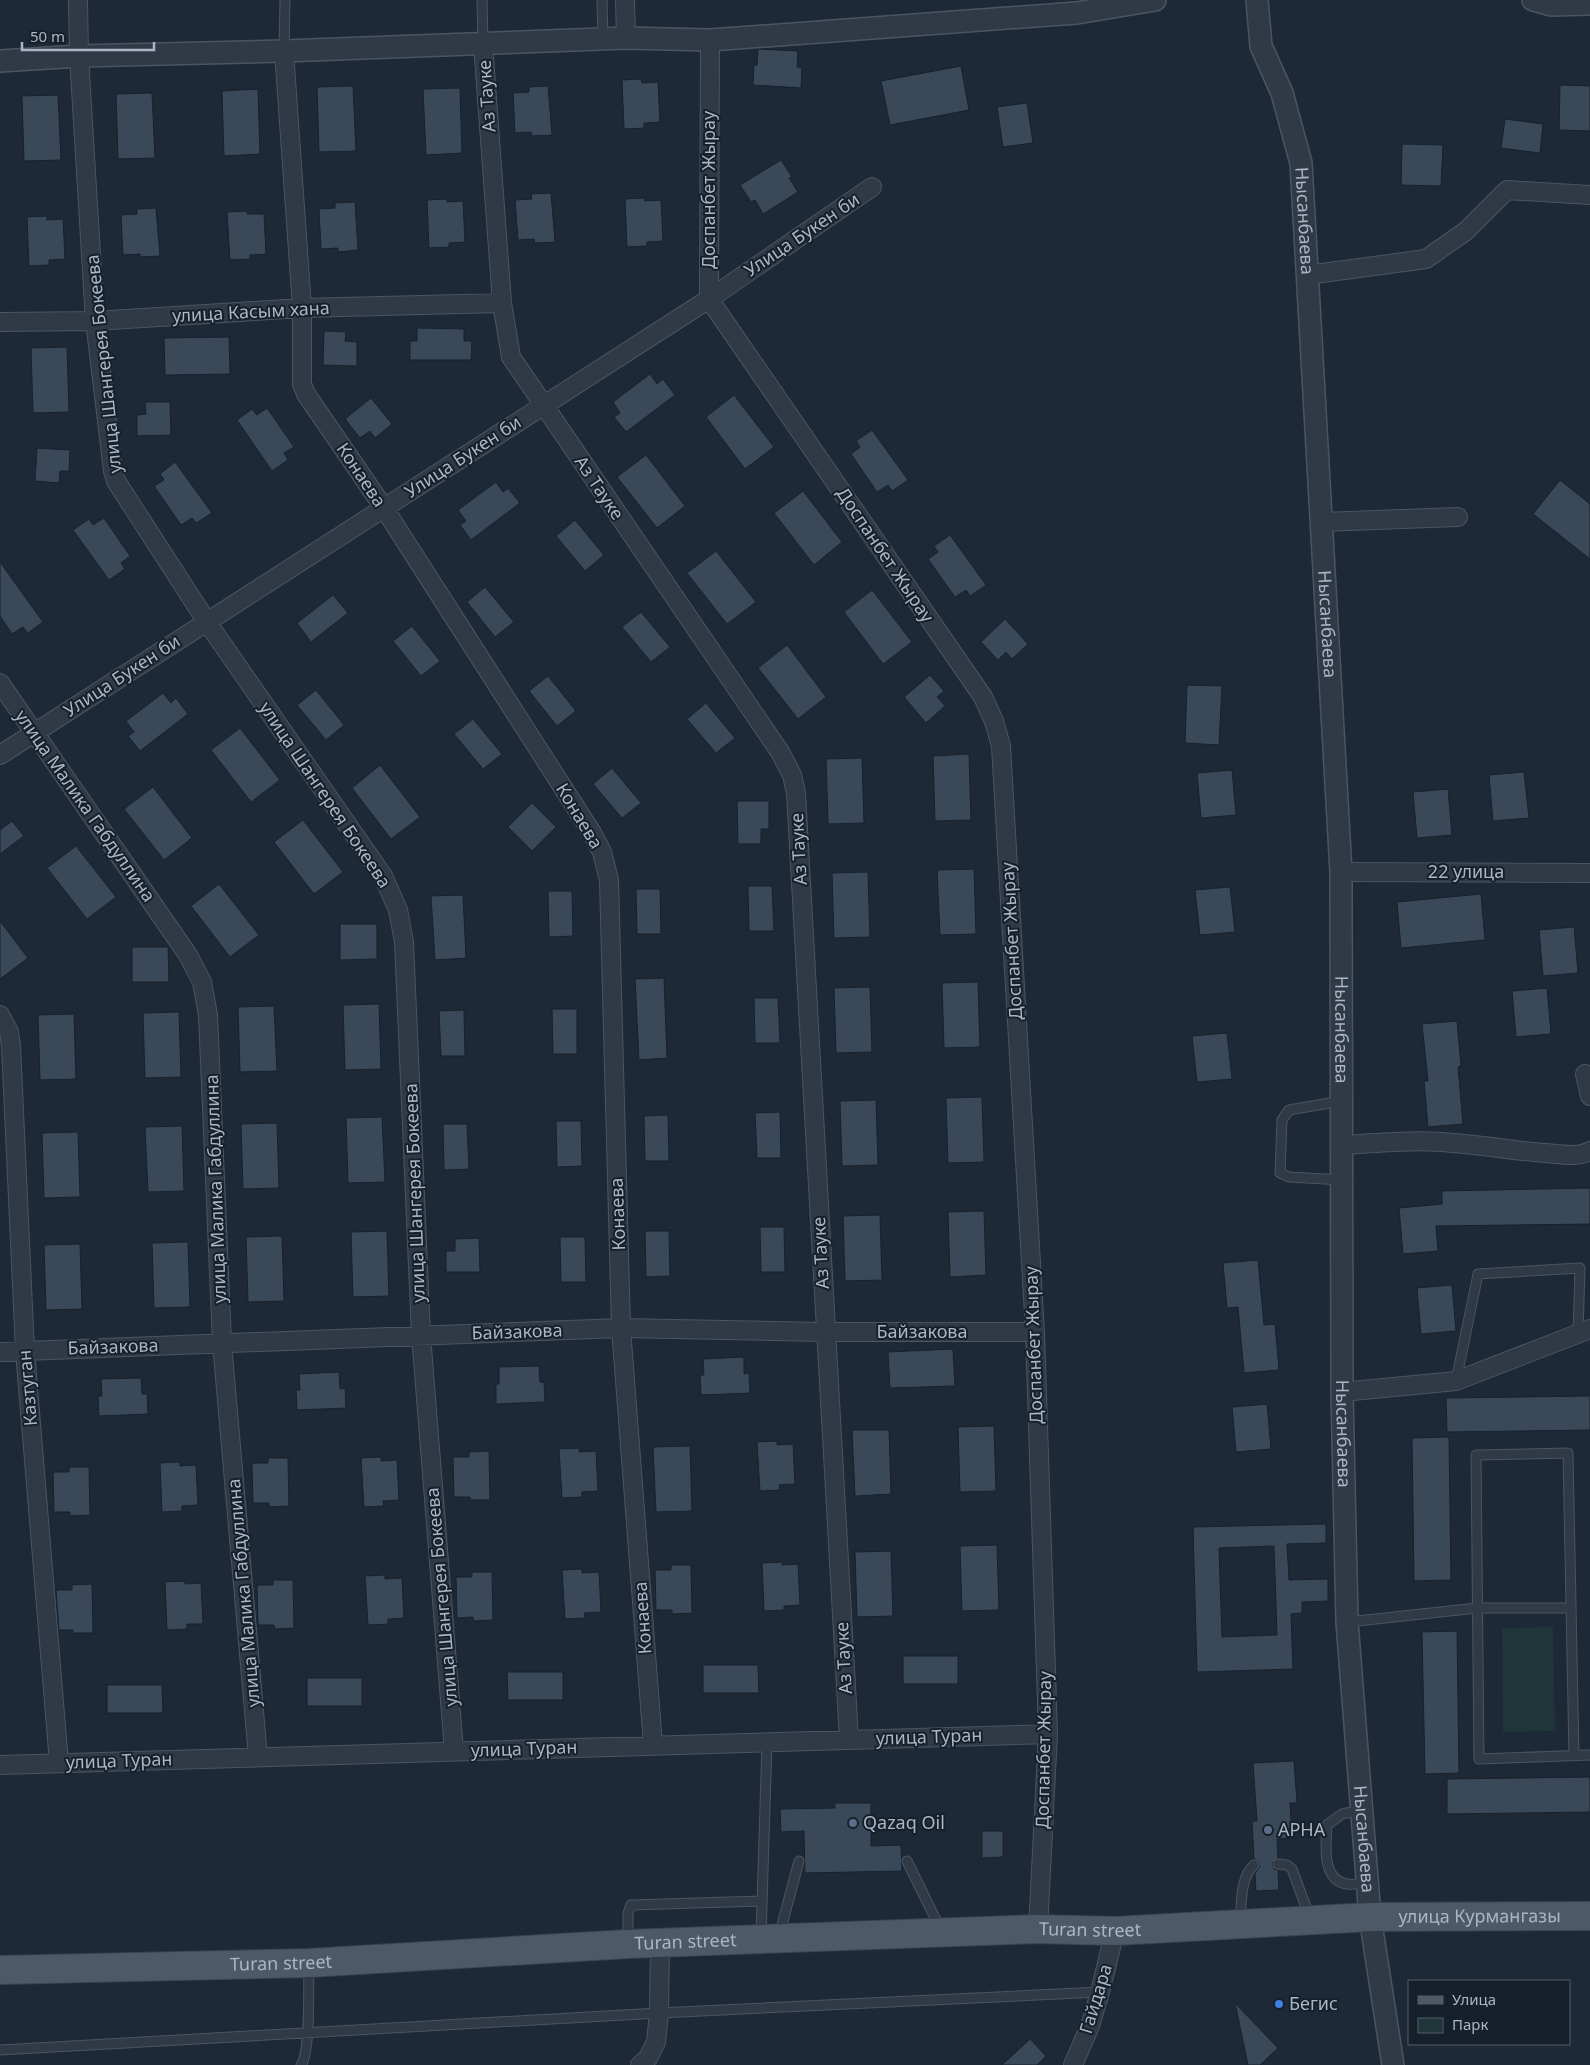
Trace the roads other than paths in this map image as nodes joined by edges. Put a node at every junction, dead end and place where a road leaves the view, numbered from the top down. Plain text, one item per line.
1 (78, 0) edge
2 (285, 0) edge
3 (482, 0) edge
4 (602, 0) edge
5 (625, 0) edge
6 (1155, 0) edge
7 (1257, 0) edge
8 (1533, 0) edge
9 (1590, 4) edge
10 (626, 38) junction
11 (603, 39) junction
12 (710, 40) junction
13 (483, 44) junction
14 (284, 51) junction
15 (79, 56) junction
16 (0, 60) edge
17 (872, 187) dead end
18 (1590, 194) edge
19 (1307, 275) junction
20 (709, 298) junction
21 (502, 303) junction
22 (302, 308) junction
23 (95, 321) junction
24 (0, 322) edge
25 (542, 406) junction
26 (384, 508) junction
27 (1458, 517) dead end
28 (1321, 522) junction
29 (207, 622) junction
30 (0, 682) edge
31 (34, 733) junction
32 (0, 755) edge
33 (1341, 872) junction
34 (1590, 873) edge
35 (0, 1015) edge
36 (1585, 1074) dead end
37 (1590, 1096) edge
38 (1342, 1101) junction
39 (1341, 1145) junction
40 (1590, 1151) edge
41 (1342, 1180) junction
42 (621, 1328) junction
43 (1584, 1331) edge
44 (825, 1332) junction
45 (1035, 1332) junction
46 (421, 1335) junction
47 (222, 1343) junction
48 (25, 1351) junction
49 (0, 1352) edge
50 (1456, 1381) junction
51 (1342, 1392) junction
52 (1477, 1608) junction
53 (1570, 1608) junction
54 (1347, 1622) junction
55 (1048, 1734) junction
56 (849, 1740) junction
57 (767, 1742) junction
58 (653, 1745) junction
59 (454, 1751) junction
60 (1590, 1755) edge
61 (1574, 1756) junction
62 (258, 1757) junction
63 (59, 1763) junction
64 (0, 1765) edge
65 (1362, 1810) junction
66 (799, 1861) dead end
67 (907, 1861) dead end
68 (1278, 1864) dead end
69 (1254, 1865) dead end
70 (1368, 1883) junction
71 (762, 1901) junction
72 (1590, 1916) edge
73 (1370, 1917) junction
74 (1310, 1920) junction
75 (1240, 1923) junction
76 (1038, 1929) junction
77 (1115, 1931) junction
78 (942, 1932) junction
79 (770, 1939) junction
80 (660, 1943) junction
81 (628, 1944) junction
82 (309, 1964) junction
83 (0, 1970) edge
84 (1100, 1992) junction
85 (659, 2013) junction
86 (307, 2034) junction
87 (0, 2050) edge
88 (301, 2065) edge
89 (640, 2065) edge
90 (1073, 2065) edge
91 (1393, 2065) edge

1 - 15 street, улица Шангерея Бокеева
2 - 14 lane
3 - 13 lane
4 - 11 lane
5 - 10 street
6 - 12 street
7 - 19 street, Нысанбаева
8 - 9 street
10 - 11 street
10 - 12 street
11 - 13 street
12 - 20 street, Доспанбет Жырау
13 - 14 street
13 - 21 street, Аз Тауке
14 - 15 street
14 - 22 street, Конаева
15 - 16 street
15 - 23 street, улица Шангерея Бокеева
17 - 20 street, Улица Букен би
18 - 19 street
19 - 28 street, Нысанбаева
20 - 25 street, Улица Букен би
20 - 45 street, Доспанбет Жырау
21 - 22 street, улица Касым хана
21 - 25 street, Аз Тауке
22 - 23 street, улица Касым хана
22 - 26 street, Конаева
23 - 24 street, улица Касым хана
23 - 29 street, улица Шангерея Бокеева
25 - 26 street, Улица Букен би
25 - 44 street, Аз Тауке
26 - 29 street, Улица Букен би
26 - 42 street, Конаева
27 - 28 street
28 - 33 street, Нысанбаева
29 - 31 street, Улица Букен би
29 - 46 street, улица Шангерея Бокеева
30 - 31 street, улица Малика Габдуллина
31 - 32 street, Улица Букен би
31 - 47 street, улица Малика Габдуллина
33 - 34 street, 22 улица
33 - 38 street, Нысанбаева
35 - 48 street, Казтуган
36 - 37 street
38 - 39 street, Нысанбаева
38 - 41 lane
39 - 40 street
39 - 41 street, Нысанбаева
41 - 51 street, Нысанбаева
42 - 44 street, Байзакова
42 - 46 street, Байзакова
42 - 58 street, Конаева
43 - 50 street
43 - 50 lane
44 - 45 street, Байзакова
44 - 56 street, Аз Тауке
45 - 55 street, Доспанбет Жырау
46 - 47 street, Байзакова
46 - 59 street, улица Шангерея Бокеева
47 - 48 street, Байзакова
47 - 62 street, улица Малика Габдуллина
48 - 49 street, Байзакова
48 - 63 street, Казтуган
50 - 51 street
51 - 54 street, Нысанбаева
52 - 53 lane
52 - 53 lane
52 - 54 lane
52 - 61 lane
53 - 61 lane
54 - 65 street, Нысанбаева
55 - 56 street, улица Туран
55 - 76 street, Доспанбет Жырау
56 - 57 street, улица Туран
57 - 58 street, улица Туран
57 - 71 lane
58 - 59 street, улица Туран
59 - 62 street, улица Туран
60 - 61 lane
62 - 63 street, улица Туран
63 - 64 street, улица Туран
65 - 70 street, Нысанбаева
65 - 70 lane
66 - 79 lane
67 - 78 lane
68 - 74 lane
69 - 75 lane
70 - 73 street, Нысанбаева
71 - 79 lane
71 - 81 lane
72 - 73 main road, улица Курмангазы
73 - 74 main road, Turan street
73 - 91 street, Нысанбаева
74 - 75 main road, Turan street
75 - 77 main road, Turan street
76 - 77 main road, Turan street
76 - 78 main road, Turan street
77 - 84 street, Гайдара
78 - 79 main road, Turan street
79 - 80 main road, Turan street
80 - 81 main road, Turan street
80 - 85 street
81 - 82 main road, Turan street
82 - 83 main road, Turan street
82 - 86 lane
84 - 85 lane
84 - 90 street, Гайдара
85 - 86 lane
85 - 89 street
86 - 87 lane
86 - 88 lane

